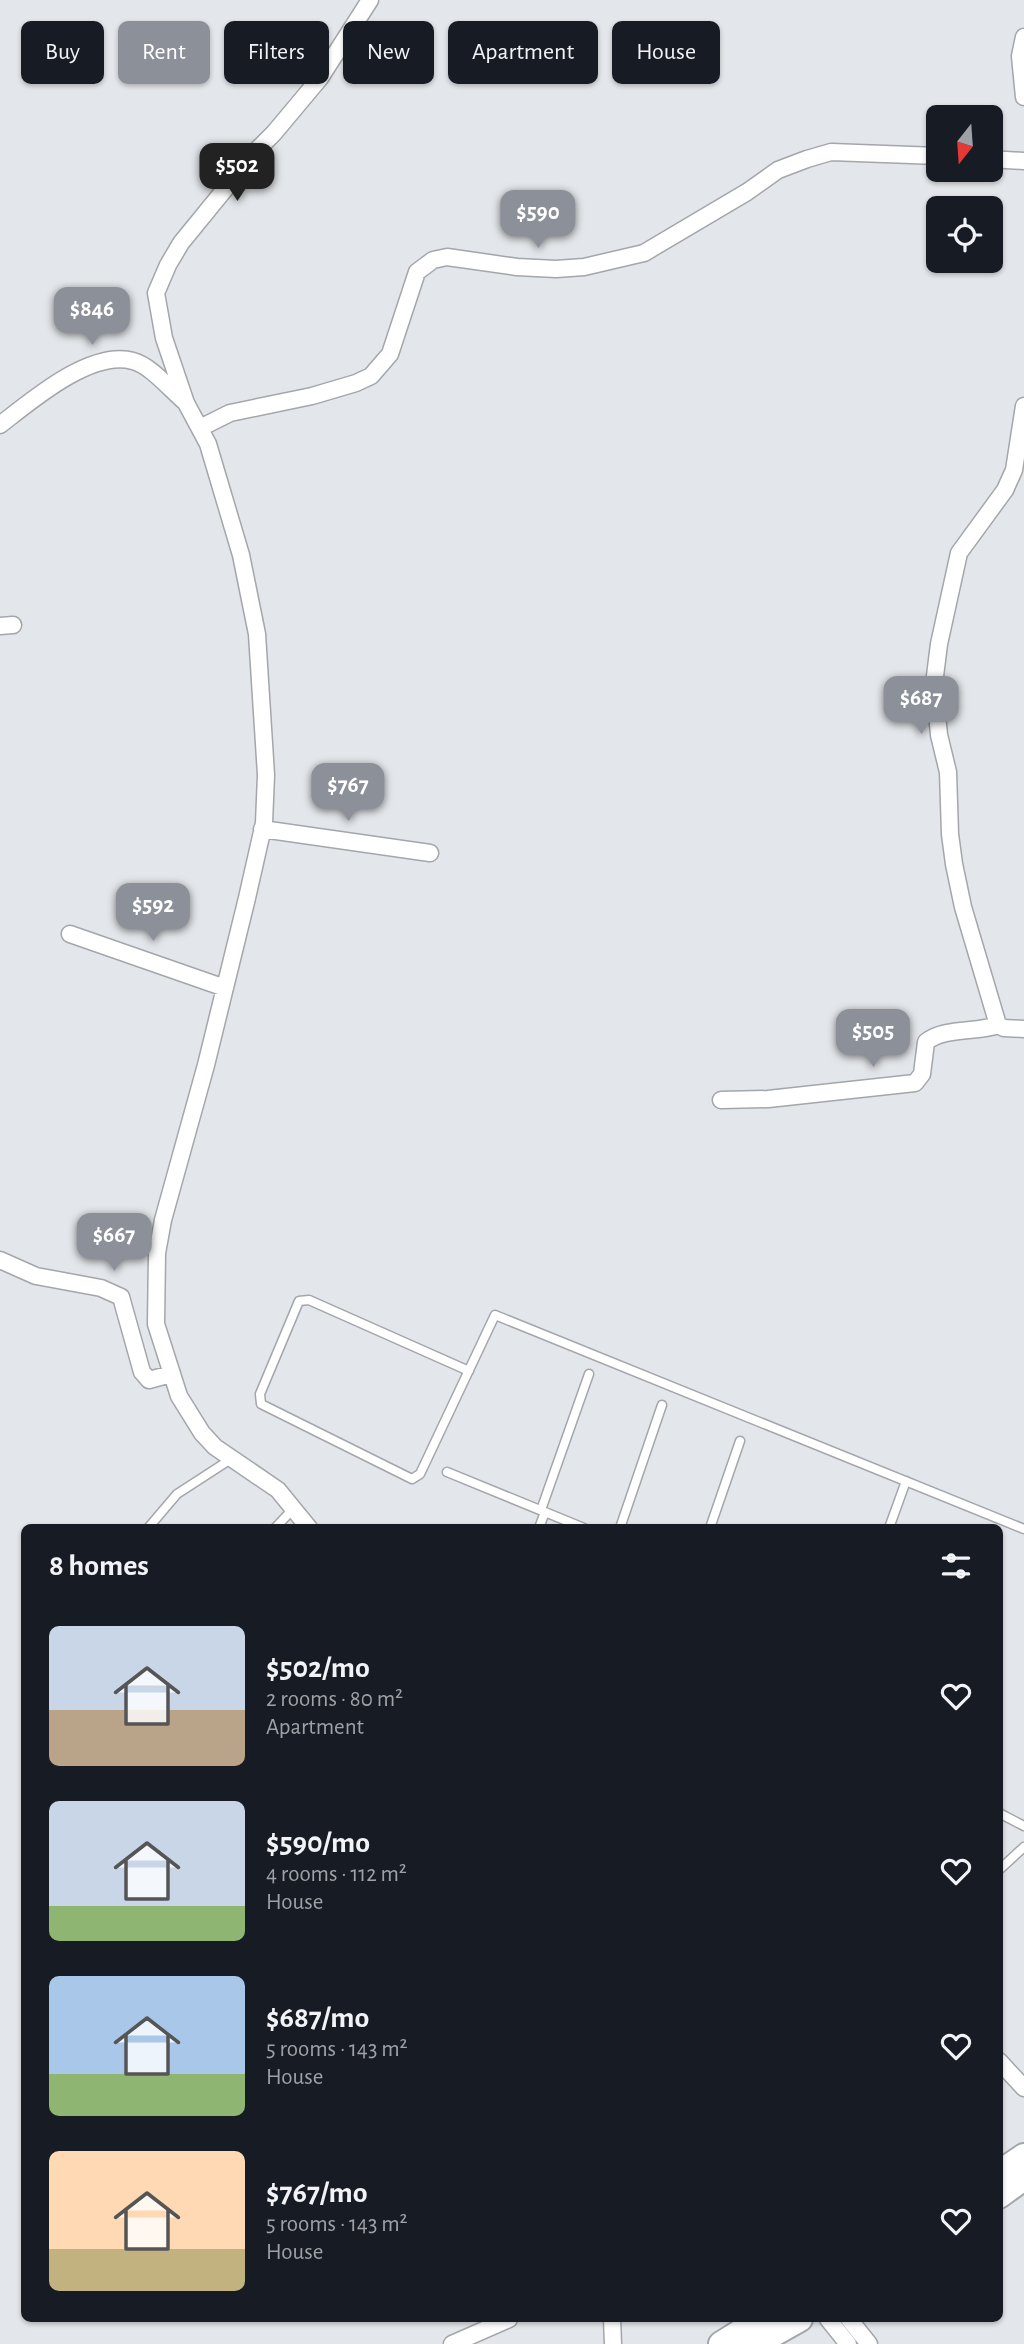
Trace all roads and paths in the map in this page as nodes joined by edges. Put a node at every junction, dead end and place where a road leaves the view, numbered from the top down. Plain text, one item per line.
1 (370, 0) edge
2 (1024, 37) edge
3 (1024, 97) edge
4 (926, 156) edge
5 (1003, 160) edge
6 (1024, 161) edge
7 (186, 403) junction
8 (1024, 406) edge
9 (0, 425) edge
10 (200, 428) junction
11 (262, 830) junction
12 (429, 853) dead end
13 (70, 934) dead end
14 (225, 988) junction
15 (998, 1026) junction
16 (1024, 1029) edge
17 (721, 1100) dead end
18 (0, 1260) edge
19 (469, 1371) junction
20 (171, 1374) junction
21 (589, 1374) dead end
22 (662, 1405) dead end
23 (740, 1441) dead end
24 (231, 1459) junction
25 (447, 1472) dead end
26 (906, 1481) junction
27 (294, 1508) junction
28 (543, 1511) junction
29 (151, 1524) edge
30 (279, 1524) edge
31 (306, 1524) edge
32 (540, 1524) edge
33 (574, 1524) edge
34 (621, 1524) edge
35 (711, 1524) edge
36 (890, 1524) edge
37 (1024, 1529) edge
38 (1003, 1816) edge
39 (1024, 1826) edge
40 (1024, 1847) edge
41 (1003, 1866) edge
42 (1003, 2065) edge
43 (1024, 2088) edge
44 (1024, 2156) edge
45 (1003, 2171) edge
46 (1024, 2178) edge
47 (1003, 2193) edge
48 (502, 2322) edge
49 (612, 2322) edge
50 (756, 2322) edge
51 (795, 2322) edge
52 (830, 2322) edge
53 (851, 2322) edge
54 (452, 2344) edge
55 (613, 2344) edge
56 (720, 2344) edge
57 (756, 2344) edge
58 (848, 2344) edge
59 (869, 2344) edge

1 - 7 street
2 - 3 street
4 - 10 street
5 - 6 street
7 - 9 street
7 - 10 street
8 - 15 street
10 - 11 street
11 - 12 street
11 - 14 street
13 - 14 street
14 - 20 street
15 - 16 street
15 - 17 street
18 - 20 street
19 - 19 lane
19 - 26 lane
20 - 24 street
21 - 28 lane
22 - 34 lane
23 - 35 lane
24 - 27 street
24 - 29 lane
25 - 28 lane
26 - 36 lane
26 - 37 lane
27 - 30 lane
27 - 31 street
28 - 32 lane
28 - 33 lane
38 - 39 lane
40 - 41 lane
42 - 43 street
44 - 45 main road
46 - 47 main road
48 - 54 street
49 - 55 street
50 - 56 main road
51 - 57 main road
52 - 58 street
53 - 59 street

